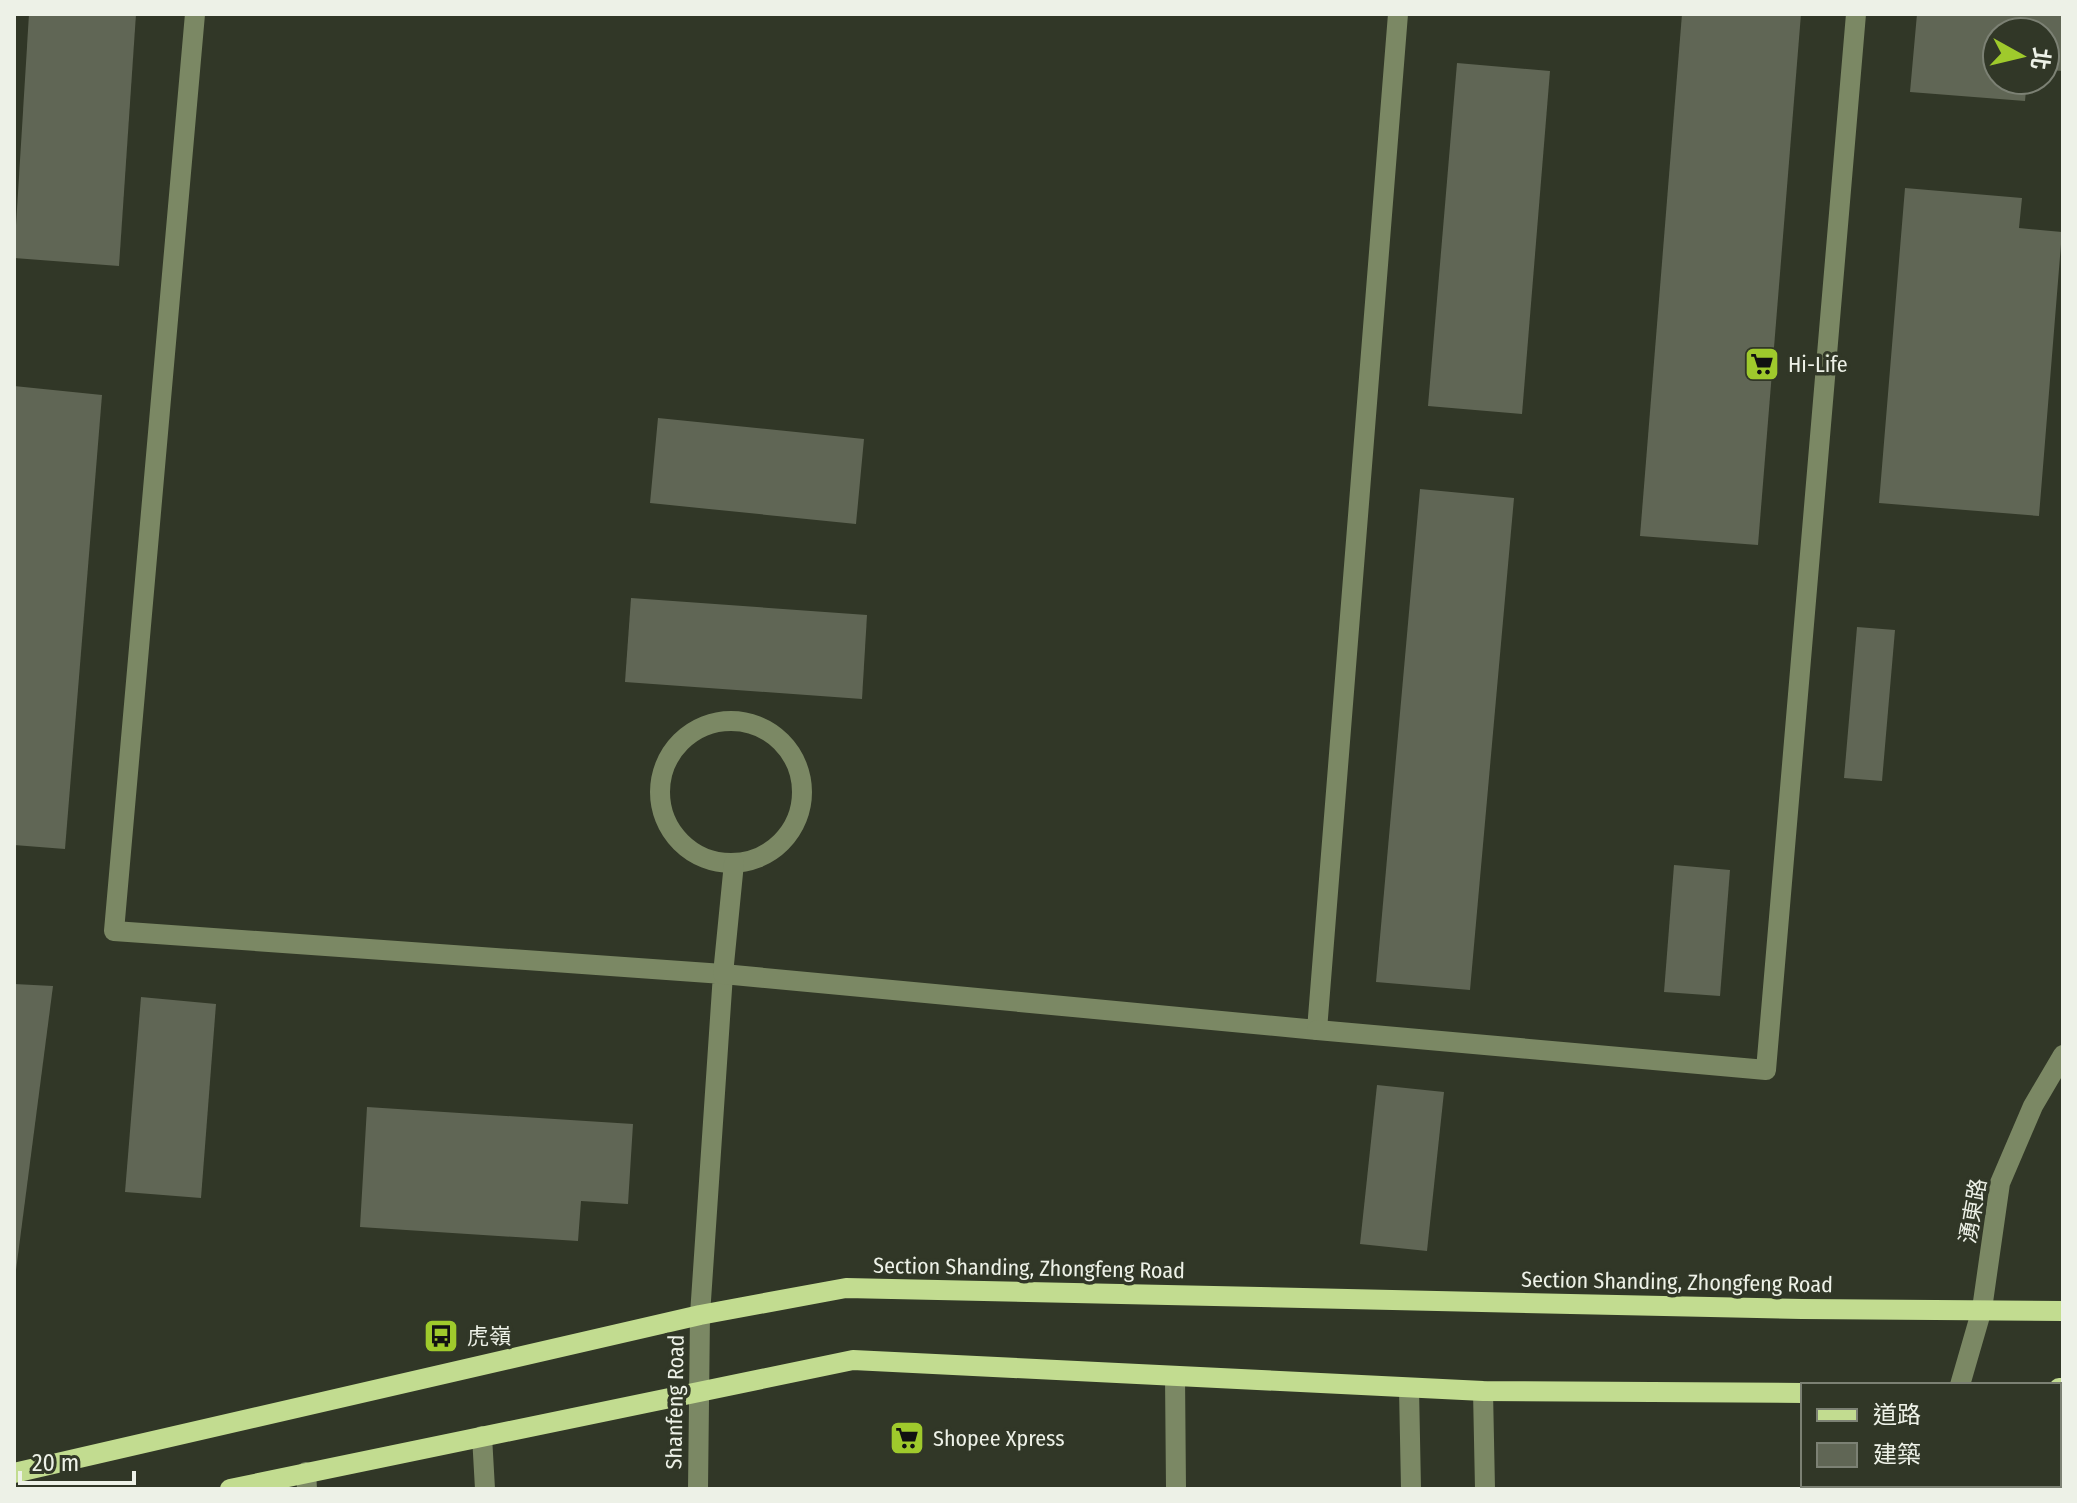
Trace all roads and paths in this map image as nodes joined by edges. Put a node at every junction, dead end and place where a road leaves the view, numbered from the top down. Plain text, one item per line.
1 (195, 14) edge
2 (1398, 14) edge
3 (1856, 14) edge
4 (734, 863) junction
5 (723, 974) junction
6 (1317, 1030) junction
7 (2063, 1055) edge
8 (1982, 1309) junction
9 (2063, 1311) edge
10 (700, 1315) junction
11 (1175, 1376) junction
12 (1961, 1383) edge
13 (1409, 1388) junction
14 (1483, 1391) junction
15 (697, 1392) junction
16 (1801, 1393) edge
17 (482, 1436) junction
18 (14, 1473) edge
19 (306, 1481) edge
20 (230, 1489) edge
21 (485, 1489) edge
22 (698, 1489) edge
23 (1176, 1489) edge
24 (1411, 1489) edge
25 (1485, 1489) edge

1 - 5 street
2 - 6 street
3 - 6 street
4 - 4 street
4 - 5 street, Shanfeng Road
5 - 6 street
5 - 10 street, Shanfeng Road
7 - 8 street, 湧東路
8 - 9 main road, Section Shanding, Zhongfeng Road
8 - 10 main road, Section Shanding, Zhongfeng Road
8 - 12 street, 湧東路
10 - 15 street, Shanfeng Road
10 - 18 main road, Section Shanding, Zhongfeng Road
11 - 13 main road
11 - 15 main road
11 - 23 street
13 - 14 main road
13 - 24 street
14 - 16 main road
14 - 25 street
15 - 17 main road
15 - 22 street, Shanfeng Road
17 - 19 main road
17 - 21 street
19 - 20 main road

